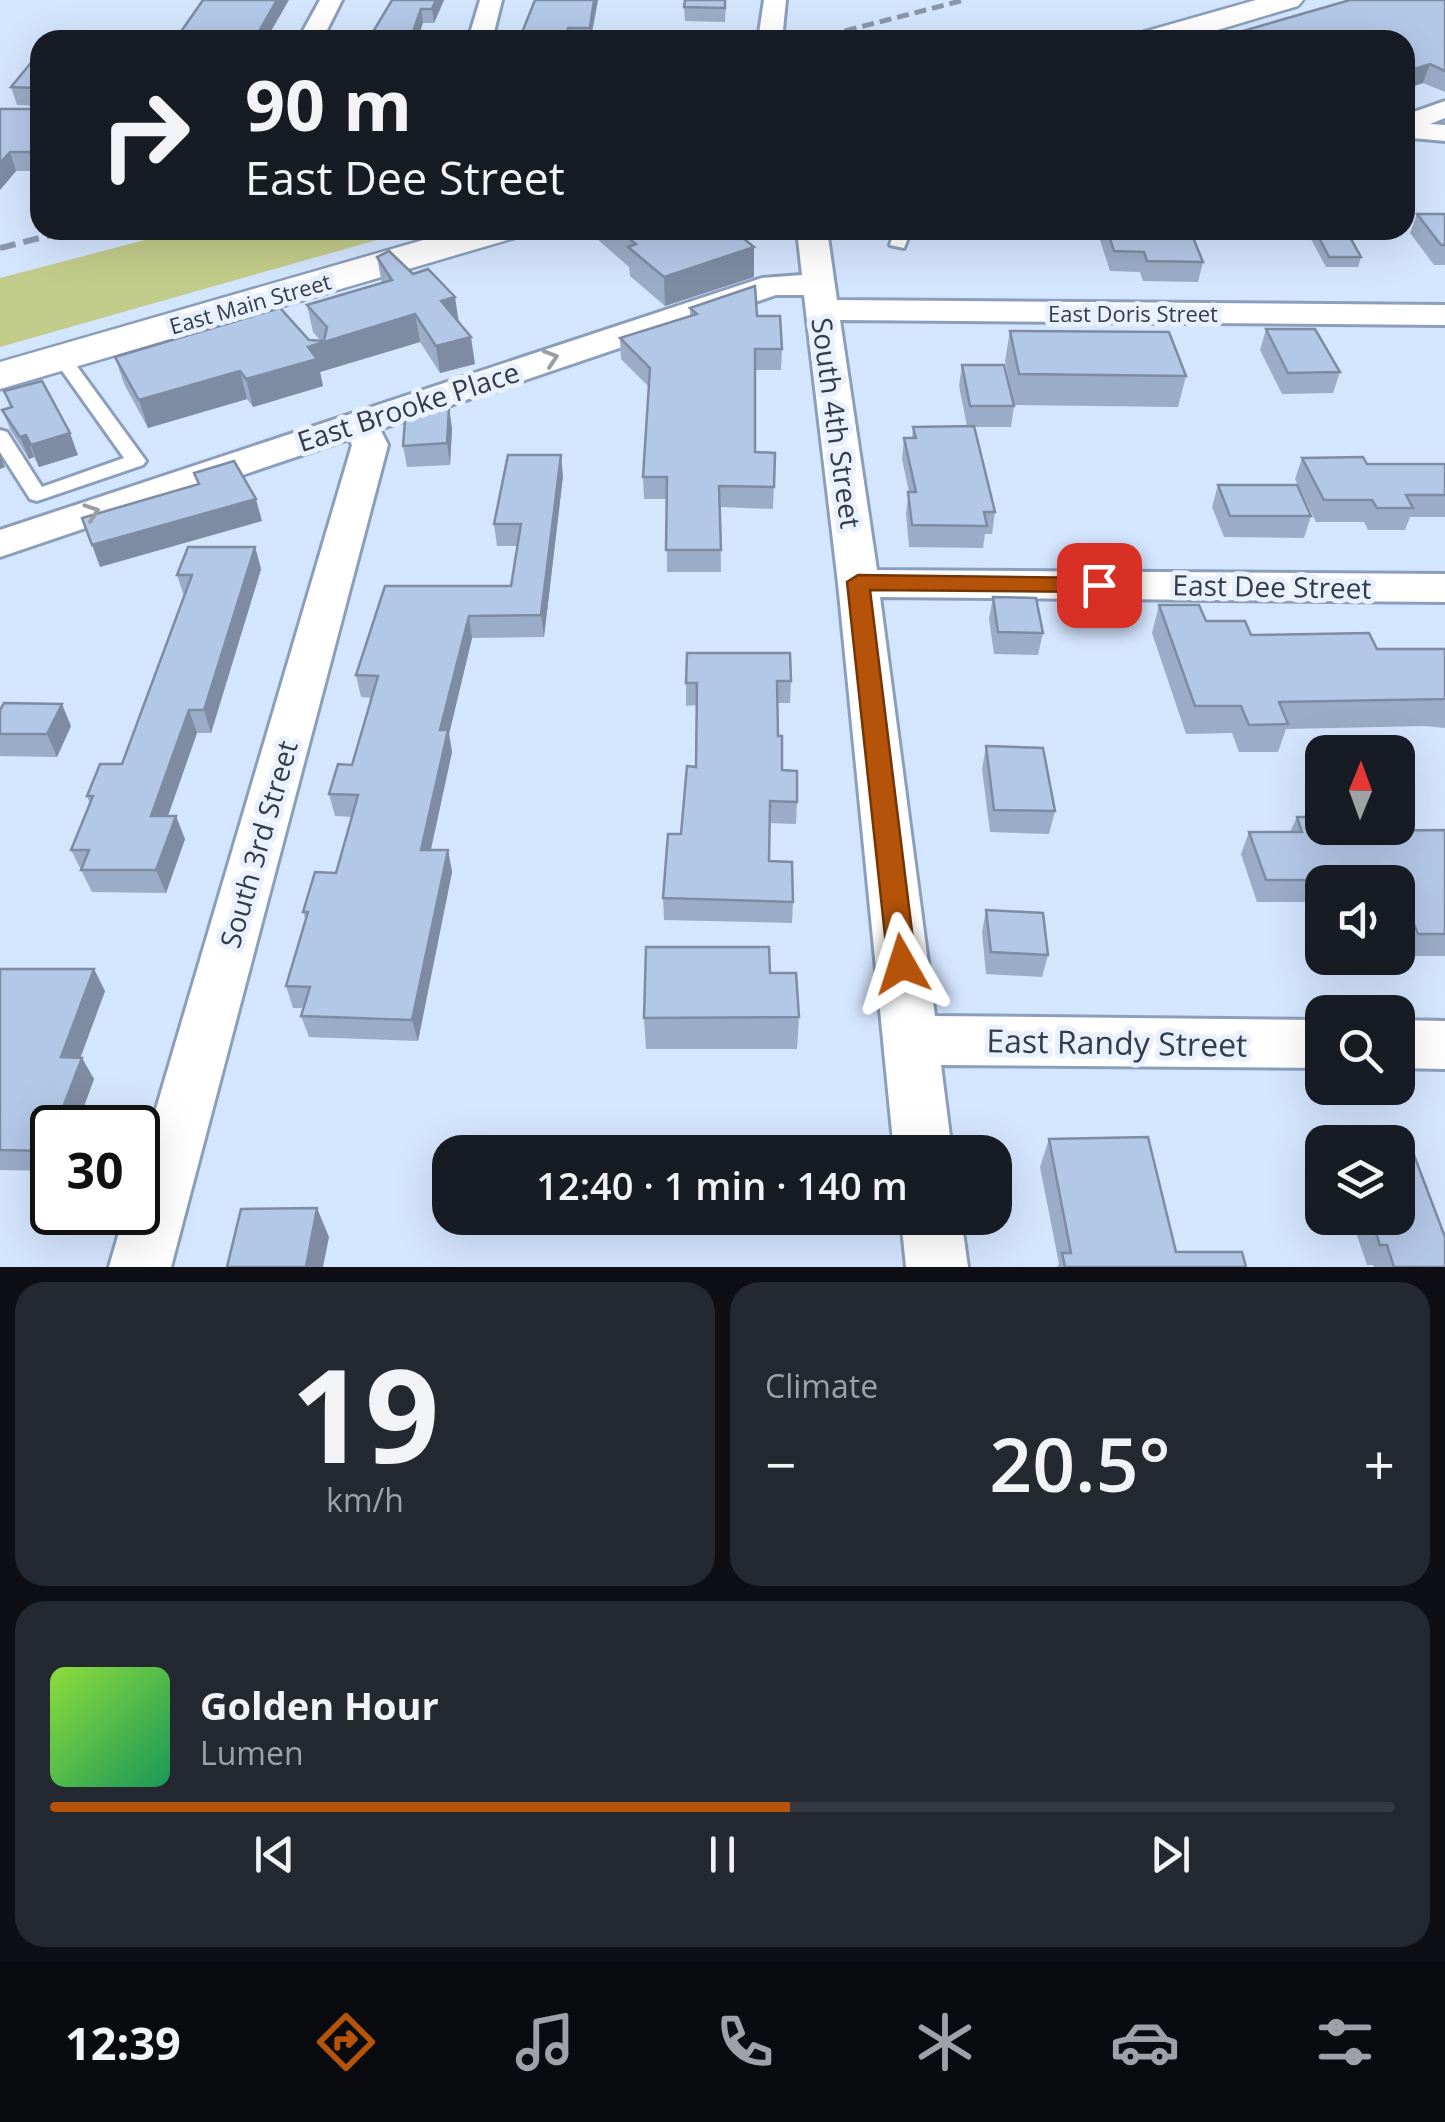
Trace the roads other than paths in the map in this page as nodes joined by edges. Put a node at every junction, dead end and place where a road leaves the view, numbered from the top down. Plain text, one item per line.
1 (330, 0) edge
2 (491, 0) edge
3 (776, 0) edge
4 (1288, 0) edge
5 (315, 30) edge
6 (483, 30) edge
7 (772, 30) edge
8 (1185, 30) edge
9 (1445, 109) edge
10 (1415, 120) edge
11 (469, 240) edge
12 (813, 240) edge
13 (820, 298) junction
14 (1445, 315) edge
15 (62, 358) junction
16 (0, 376) edge
17 (358, 422) junction
18 (0, 436) edge
19 (0, 544) edge
20 (858, 582) junction
21 (1445, 588) edge
22 (910, 1040) junction
23 (1305, 1044) edge
24 (1415, 1044) edge
25 (1445, 1045) edge
26 (922, 1135) edge
27 (933, 1235) edge
28 (140, 1267) edge
29 (936, 1267) edge

1 - 5 street
2 - 6 street
3 - 7 street
4 - 8 main road
9 - 10 street
11 - 15 main road, East Main Street
12 - 13 street, South 4th Street
13 - 14 street, East Doris Street
17 -> 13 street, East Brooke Place
13 - 20 street, South 4th Street
15 - 16 main road, East Main Street
15 - 18 lane
19 -> 17 street, East Brooke Place
17 - 28 street, South 3rd Street
20 - 21 street, East Dee Street
20 - 22 street, South 4th Street
22 - 23 street, East Randy Street
22 - 26 street, South 4th Street
24 - 25 street
27 - 29 street

